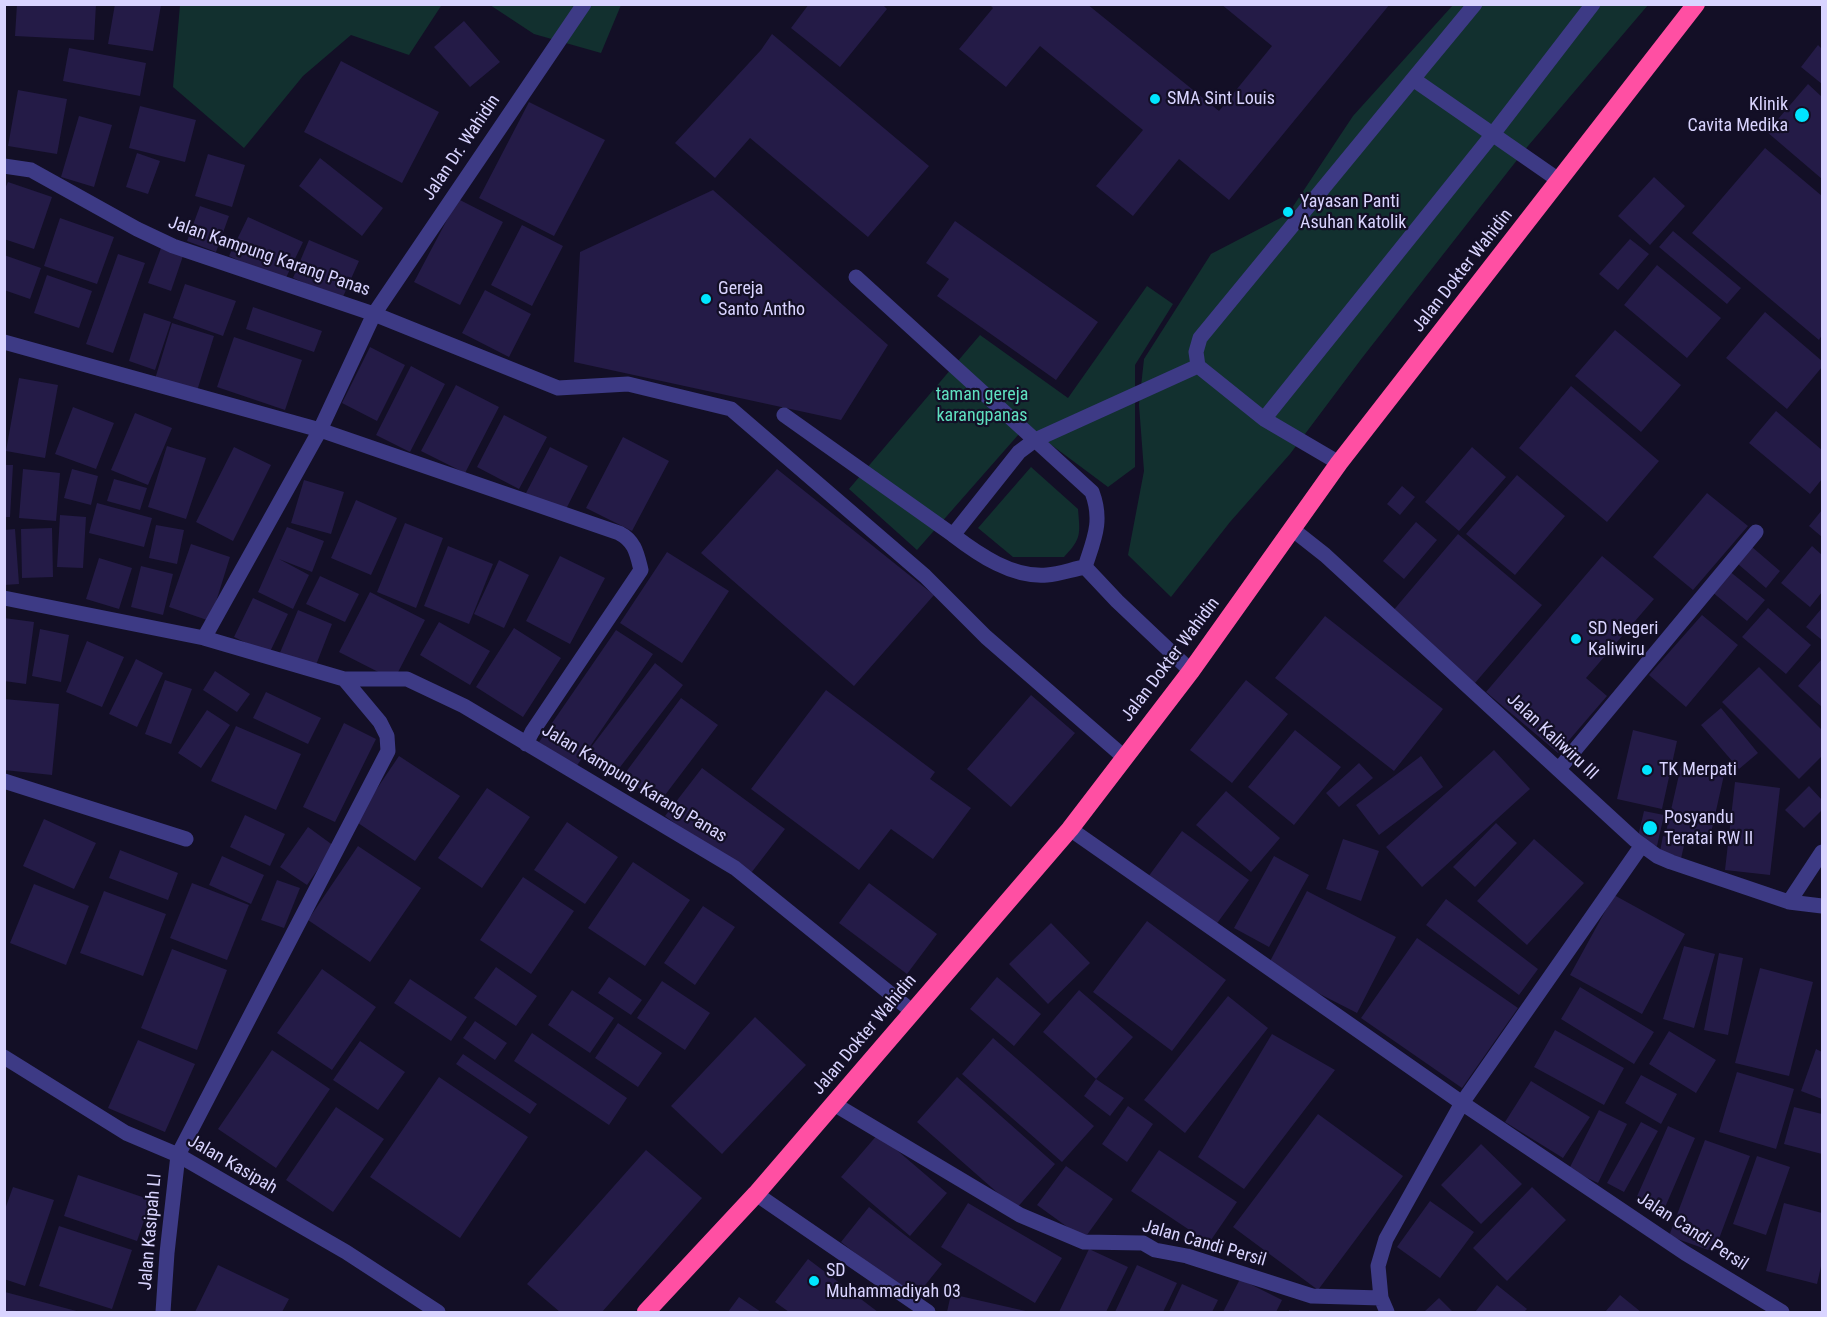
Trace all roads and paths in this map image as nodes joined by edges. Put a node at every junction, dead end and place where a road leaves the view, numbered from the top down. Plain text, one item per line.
1 (584, 4) edge
2 (1475, 4) edge
3 (1593, 4) edge
4 (1696, 4) edge
5 (1413, 78) junction
6 (1493, 134) junction
7 (4, 166) edge
8 (1560, 181) junction
9 (856, 277) dead end
10 (374, 314) junction
11 (4, 342) edge
12 (1198, 366) junction
13 (784, 416) dead end
14 (1264, 419) junction
15 (320, 430) junction
16 (1035, 440) junction
17 (1339, 463) junction
18 (1292, 529) junction
19 (1756, 532) dead end
20 (952, 535) junction
21 (1085, 567) junction
22 (4, 598) edge
23 (204, 638) junction
24 (1191, 671) junction
25 (344, 679) junction
26 (526, 744) junction
27 (1124, 757) junction
28 (1559, 769) junction
29 (4, 781) edge
30 (1070, 830) junction
31 (186, 839) dead end
32 (1642, 845) junction
33 (1822, 852) edge
34 (1789, 902) junction
35 (1822, 906) edge
36 (913, 1012) junction
37 (4, 1057) edge
38 (1462, 1103) junction
39 (834, 1104) junction
40 (178, 1155) junction
41 (756, 1194) junction
42 (1382, 1298) junction
43 (163, 1312) edge
44 (438, 1312) edge
45 (646, 1312) edge
46 (928, 1312) edge
47 (1387, 1312) edge
48 (1782, 1312) edge

1 - 10 street, Jalan Dr. Wahidin
2 - 5 street
3 - 6 street
4 - 8 highway, Jalan Dokter Wahidin
5 - 6 street
5 - 12 street
6 - 8 street
6 - 14 street
7 - 10 street, Jalan Kampung Karang Panas
8 - 17 highway, Jalan Dokter Wahidin
9 - 16 street
10 - 15 street, Jalan Kampung Karang Panas
10 - 27 street
11 - 15 street, Jalan Kampung Karang Panas
12 - 14 street
12 - 16 street
13 - 20 street
14 - 17 street
15 - 23 street, Jalan Kampung Karang Panas
15 - 26 street, Jalan Kampung Karang Panas
16 - 20 street
16 - 21 street
17 - 18 highway, Jalan Dokter Wahidin
18 - 24 highway, Jalan Dokter Wahidin
18 - 28 street, Jalan Kaliwiru III
19 - 28 street
20 - 21 street
21 - 24 street
22 - 23 street
23 - 25 street
24 - 27 highway, Jalan Dokter Wahidin
25 - 26 street
25 - 40 street
26 - 36 street, Jalan Kampung Karang Panas
27 - 30 highway, Jalan Dokter Wahidin
28 - 32 street, Jalan Kaliwiru III
29 - 31 street
30 - 36 highway, Jalan Dokter Wahidin
30 - 38 street, Jalan Candi Persil
32 - 34 street, Jalan Kaliwiru III
32 - 38 street
33 - 34 street
34 - 35 street, Jalan Kaliwiru III
36 - 39 highway, Jalan Dokter Wahidin
37 - 40 street, Jalan Kasipah
38 - 42 street
38 - 48 street, Jalan Candi Persil
39 - 41 highway, Jalan Dokter Wahidin
39 - 42 street, Jalan Candi Persil
40 - 43 street, Jalan Kasipah Ll
40 - 44 street, Jalan Kasipah
41 - 45 highway, Jalan Dokter Wahidin
41 - 46 street
42 - 47 street

